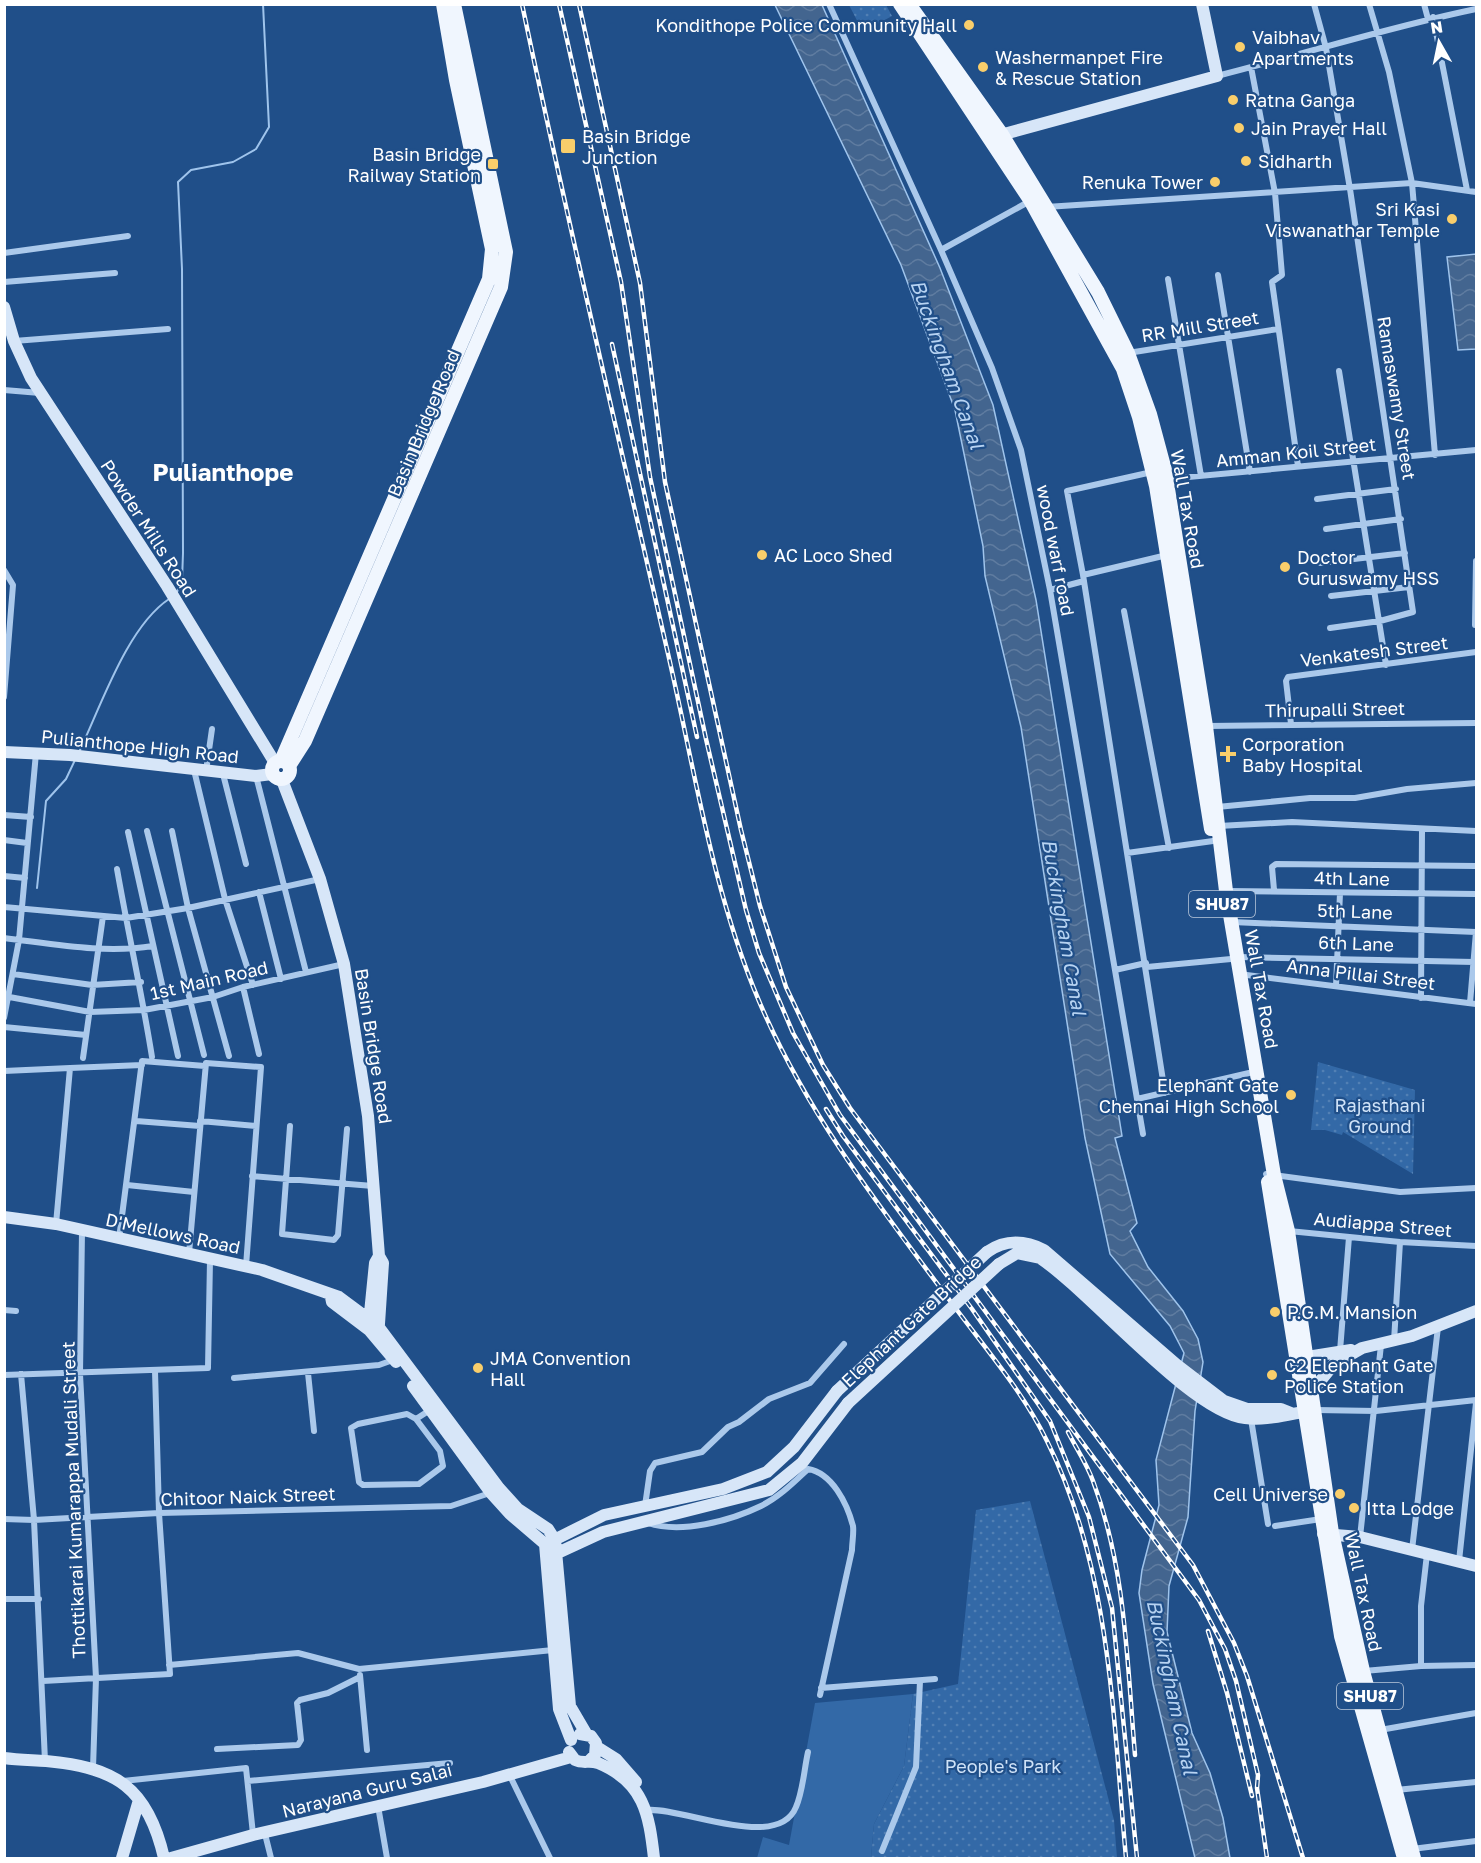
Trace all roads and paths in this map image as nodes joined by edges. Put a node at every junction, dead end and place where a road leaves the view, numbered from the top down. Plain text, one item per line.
1 (443, 4) edge
2 (454, 4) edge
3 (829, 4) edge
4 (900, 4) edge
5 (909, 4) edge
6 (1202, 4) edge
7 (1314, 4) edge
8 (1369, 4) edge
9 (1424, 4) edge
10 (1476, 9) edge
11 (1431, 18) junction
12 (1377, 31) junction
13 (1326, 48) junction
14 (1251, 67) junction
15 (1217, 76) junction
16 (1001, 133) junction
17 (988, 140) junction
18 (1412, 183) junction
19 (1350, 189) junction
20 (1467, 190) junction
21 (1476, 192) edge
22 (1275, 193) junction
23 (1030, 200) junction
24 (1045, 207) junction
25 (128, 236) dead end
26 (941, 250) junction
27 (4, 253) edge
28 (115, 273) dead end
29 (1218, 275) dead end
30 (1168, 279) dead end
31 (4, 282) edge
32 (4, 307) edge
33 (168, 329) dead end
34 (1278, 329) junction
35 (1228, 336) junction
36 (14, 341) junction
37 (1179, 344) junction
38 (1128, 353) junction
39 (1339, 370) dead end
40 (4, 390) edge
41 (41, 393) junction
42 (1476, 450) edge
43 (1435, 455) junction
44 (1391, 458) junction
45 (1354, 461) junction
46 (1298, 466) junction
47 (1250, 472) junction
48 (1160, 475) junction
49 (1201, 476) junction
50 (1396, 489) junction
51 (1359, 494) junction
52 (1317, 499) dead end
53 (1401, 519) junction
54 (1364, 525) junction
55 (1326, 530) dead end
56 (1405, 553) junction
57 (1168, 555) junction
58 (1370, 557) junction
59 (1476, 561) edge
60 (1320, 563) dead end
61 (4, 570) edge
62 (1084, 578) junction
63 (1409, 586) junction
64 (1375, 589) junction
65 (1050, 590) junction
66 (1331, 596) dead end
67 (1124, 611) dead end
68 (1475, 620) edge
69 (1380, 621) junction
70 (1330, 628) dead end
71 (1476, 652) edge
72 (1386, 665) junction
73 (4, 697) edge
74 (1476, 723) edge
75 (1291, 724) junction
76 (1200, 726) junction
77 (212, 729) dead end
78 (4, 752) edge
79 (36, 753) junction
80 (280, 769) junction
81 (200, 771) junction
82 (223, 774) junction
83 (256, 776) junction
84 (1476, 783) edge
85 (1217, 807) junction
86 (4, 815) edge
87 (30, 817) junction
88 (1219, 826) junction
89 (1422, 829) junction
90 (147, 831) dead end
91 (172, 831) dead end
92 (1476, 831) edge
93 (128, 832) dead end
94 (4, 840) edge
95 (1213, 841) junction
96 (27, 843) junction
97 (1169, 848) junction
98 (1127, 852) junction
99 (246, 864) dead end
100 (1422, 866) junction
101 (1476, 866) edge
102 (117, 869) dead end
103 (4, 876) edge
104 (25, 879) junction
105 (320, 879) junction
106 (286, 887) junction
107 (1274, 890) junction
108 (1226, 891) junction
109 (259, 892) junction
110 (1340, 893) junction
111 (1422, 894) junction
112 (1476, 894) edge
113 (225, 899) junction
114 (4, 908) edge
115 (188, 908) junction
116 (22, 910) junction
117 (167, 912) junction
118 (146, 914) junction
119 (103, 916) junction
120 (126, 918) junction
121 (1232, 922) junction
122 (1338, 926) junction
123 (1422, 928) junction
124 (1476, 932) edge
125 (4, 938) edge
126 (19, 940) junction
127 (153, 946) junction
128 (97, 950) junction
129 (131, 950) junction
130 (1337, 957) junction
131 (1235, 958) junction
132 (1422, 961) junction
133 (1474, 962) junction
134 (344, 964) junction
135 (1147, 965) junction
136 (4, 967) edge
137 (1115, 970) junction
138 (13, 971) junction
139 (306, 972) junction
140 (1238, 974) junction
141 (280, 979) junction
142 (141, 982) junction
143 (92, 985) junction
144 (253, 985) junction
145 (1336, 986) junction
146 (243, 987) junction
147 (7, 996) edge
148 (213, 997) junction
149 (1421, 998) junction
150 (188, 1000) junction
151 (1473, 1003) edge
152 (166, 1004) junction
153 (144, 1010) junction
154 (90, 1012) junction
155 (4, 1018) edge
156 (4, 1027) edge
157 (86, 1035) junction
158 (259, 1054) dead end
159 (204, 1055) dead end
160 (178, 1056) dead end
161 (229, 1056) dead end
162 (152, 1057) dead end
163 (83, 1058) dead end
164 (142, 1065) junction
165 (205, 1066) junction
166 (70, 1068) junction
167 (4, 1071) edge
168 (1249, 1073) junction
169 (1165, 1093) junction
170 (1137, 1099) junction
171 (136, 1121) junction
172 (200, 1124) junction
173 (256, 1126) junction
174 (290, 1126) dead end
175 (347, 1129) dead end
176 (1143, 1134) dead end
177 (1270, 1174) junction
178 (252, 1176) junction
179 (286, 1179) junction
180 (343, 1184) junction
181 (127, 1185) junction
182 (374, 1186) junction
183 (1476, 1188) edge
184 (194, 1192) junction
185 (4, 1217) edge
186 (56, 1224) junction
187 (82, 1231) junction
188 (1288, 1231) junction
189 (1349, 1237) junction
190 (119, 1239) junction
191 (1400, 1242) junction
192 (1476, 1246) edge
193 (189, 1255) junction
194 (210, 1260) junction
195 (246, 1267) junction
196 (4, 1310) edge
197 (16, 1311) dead end
198 (1476, 1311) edge
199 (1438, 1327) junction
200 (374, 1328) junction
201 (1394, 1341) junction
202 (844, 1344) dead end
203 (1381, 1345) junction
204 (1362, 1348) junction
205 (1340, 1351) junction
206 (1307, 1357) junction
207 (398, 1358) junction
208 (1174, 1369) junction
209 (155, 1371) junction
210 (308, 1373) junction
211 (21, 1374) junction
212 (80, 1374) junction
213 (4, 1375) edge
214 (234, 1378) dead end
215 (1313, 1390) junction
216 (1210, 1397) junction
217 (1476, 1402) edge
218 (1430, 1407) junction
219 (430, 1409) junction
220 (1376, 1410) junction
221 (1304, 1412) junction
222 (416, 1419) junction
223 (1250, 1419) junction
224 (314, 1431) dead end
225 (491, 1492) junction
226 (645, 1506) junction
227 (159, 1513) junction
228 (90, 1517) junction
229 (4, 1518) edge
230 (1321, 1518) junction
231 (34, 1520) junction
232 (645, 1522) junction
233 (1328, 1533) junction
234 (1360, 1536) junction
235 (550, 1542) junction
236 (1412, 1550) junction
237 (1427, 1554) junction
238 (554, 1557) junction
239 (1460, 1562) junction
240 (1476, 1566) edge
241 (4, 1599) edge
242 (39, 1599) junction
243 (554, 1650) junction
244 (170, 1665) junction
245 (1476, 1665) edge
246 (1421, 1666) junction
247 (359, 1669) junction
248 (1363, 1671) junction
249 (360, 1677) junction
250 (96, 1678) junction
251 (935, 1679) dead end
252 (43, 1681) junction
253 (920, 1681) junction
254 (821, 1688) junction
255 (820, 1695) dead end
256 (1476, 1713) edge
257 (1380, 1730) junction
258 (587, 1735) junction
259 (571, 1740) junction
260 (597, 1747) junction
261 (217, 1749) dead end
262 (367, 1750) dead end
263 (808, 1752) dead end
264 (571, 1757) junction
265 (4, 1758) edge
266 (45, 1761) junction
267 (589, 1761) junction
268 (450, 1763) dead end
269 (93, 1768) junction
270 (508, 1774) junction
271 (123, 1781) junction
272 (248, 1781) junction
273 (1476, 1782) edge
274 (1395, 1790) junction
275 (139, 1800) junction
276 (378, 1806) junction
277 (651, 1810) junction
278 (259, 1834) junction
279 (1476, 1841) edge
280 (882, 1851) dead end
281 (1410, 1855) edge
282 (122, 1858) edge
283 (164, 1858) edge
284 (171, 1858) edge
285 (271, 1858) edge
286 (387, 1858) edge
287 (550, 1858) edge
288 (654, 1858) edge
289 (662, 1858) edge

1 - 80 main road, Basin Bridge Road
2 - 80 main road, Basin Bridge Road
3 - 26 street, wood warf road
4 - 17 main road, Wall Tax Road / SHU87
5 - 16 main road, Wall Tax Road / SHU87
6 - 15 main road
7 - 13 street, Ramaswamy Street
8 - 12 street
9 - 11 street
10 - 11 street
11 - 12 street
11 - 20 street
12 - 13 street
12 - 18 street
13 - 14 street
13 - 19 street, Ramaswamy Street
14 - 15 street
14 - 22 street
15 - 16 main road
16 - 17 main road
16 - 24 main road, Wall Tax Road / SHU87
17 - 23 main road, Wall Tax Road / SHU87
18 - 19 street
18 - 20 street
18 - 43 street
19 - 22 street
19 - 44 street, Ramaswamy Street
20 - 21 street
22 - 24 street
22 - 34 street
23 - 26 street
23 - 48 main road, Wall Tax Road / SHU87
24 - 38 main road, Wall Tax Road / SHU87
25 - 27 street
26 - 65 street, wood warf road
28 - 31 street
29 - 35 street
30 - 37 street
32 - 36 main road, Powder Mills Road
33 - 36 street
34 - 35 street, RR Mill Street
34 - 46 street
35 - 37 street, RR Mill Street
35 - 47 street
36 - 41 main road, Powder Mills Road
37 - 38 street, RR Mill Street
37 - 49 street
38 - 48 main road, Wall Tax Road / SHU87
39 - 45 street
40 - 41 street
41 - 80 main road, Powder Mills Road
42 - 43 street, Amman Koil Street
43 - 44 street, Amman Koil Street
44 - 45 street, Amman Koil Street
44 - 50 street, Ramaswamy Street
45 - 46 street, Amman Koil Street
45 - 51 street
46 - 47 street, Amman Koil Street
47 - 49 street, Amman Koil Street
48 - 49 street, Amman Koil Street
48 - 57 main road, Wall Tax Road / SHU87
48 - 62 street, Amman Koil Street
48 - 76 main road, Wall Tax Road / SHU87
50 - 51 street
50 - 53 street, Ramaswamy Street
51 - 52 street
51 - 54 street
53 - 54 street
53 - 56 street, Ramaswamy Street
54 - 55 street
54 - 58 street
56 - 58 street
56 - 63 street, Ramaswamy Street
57 - 62 street
57 - 76 main road, Wall Tax Road / SHU87
58 - 60 street
58 - 64 street
59 - 68 street
61 - 73 street
62 - 65 street
62 - 98 street
63 - 64 street
63 - 69 street, Ramaswamy Street
64 - 66 street
64 - 69 street
65 - 137 street, wood warf road
67 - 97 street
69 - 70 street
69 - 72 street
71 - 72 street, Venkatesh Street
72 - 75 street, Venkatesh Street
74 - 75 street, Thirupalli Street
75 - 76 street, Thirupalli Street
76 - 85 main road, Wall Tax Road / SHU87
76 - 95 main road, Wall Tax Road / SHU87
77 - 81 street
78 - 79 main road, Pulianthope High Road
79 - 81 main road, Pulianthope High Road
79 - 87 street
80 - 83 main road, Pulianthope High Road
80 - 105 main road, Basin Bridge Road
81 - 82 main road, Pulianthope High Road
81 - 113 street
82 - 83 main road, Pulianthope High Road
82 - 99 street
83 - 106 street
84 - 85 street
85 - 88 main road, Wall Tax Road / SHU87
86 - 87 street
87 - 96 street
88 - 89 street
88 - 108 main road, Wall Tax Road / SHU87
89 - 92 street
89 - 100 street
90 - 117 street
91 - 115 street
93 - 118 street
94 - 96 street
95 - 97 street
95 - 131 main road, Wall Tax Road / SHU87
96 - 104 street
97 - 98 street
98 - 135 street
100 - 101 street
100 - 107 street
100 - 111 street
102 - 120 street
103 - 104 street
104 - 116 street
105 - 106 street
105 - 134 main road, Basin Bridge Road
106 - 109 street
106 - 139 street
107 - 108 street, 4th Lane
107 - 110 street, 4th Lane
108 - 121 main road, Wall Tax Road / SHU87
109 - 113 street
109 - 141 street
110 - 111 street, 4th Lane
110 - 122 street
111 - 112 street, 4th Lane
111 - 123 street
113 - 115 street
113 - 144 street
114 - 116 street
115 - 117 street
115 - 148 street
116 - 119 street
116 - 126 street
117 - 118 street
117 - 150 street
118 - 120 street
118 - 127 street
119 - 120 street
119 - 128 street
120 - 129 street
121 - 122 street, 5th Lane
121 - 131 main road, Wall Tax Road / SHU87
122 - 123 street, 5th Lane
122 - 130 street
123 - 124 street, 5th Lane
123 - 132 street
124 - 133 street
125 - 126 street
126 - 128 street
126 - 138 street
127 - 129 street
127 - 152 street
128 - 129 street
128 - 143 street
129 - 142 street
130 - 131 street, 6th Lane
130 - 132 street, 6th Lane
130 - 145 street
131 - 135 street, 6th Lane
131 - 140 main road, Wall Tax Road / SHU87
132 - 133 street, 6th Lane
132 - 149 street
133 - 151 street
134 - 139 street, 1st Main Road
134 - 182 main road, Basin Bridge Road
135 - 137 street, 6th Lane
135 - 169 street
136 - 138 street
137 - 170 street, wood warf road
138 - 143 street
138 - 147 street
139 - 141 street, 1st Main Road
140 - 145 street, Anna Pillai Street
140 - 168 main road, Wall Tax Road / SHU87
140 - 177 main road, Wall Tax Road / SHU87
141 - 144 street, 1st Main Road
142 - 143 street
142 - 153 street
143 - 154 street
144 - 146 street, 1st Main Road
145 - 149 street, Anna Pillai Street
146 - 148 street, 1st Main Road
146 - 158 street
147 - 154 street, 1st Main Road
147 - 155 street
148 - 150 street, 1st Main Road
148 - 161 street
149 - 151 street, Anna Pillai Street
150 - 152 street, 1st Main Road
150 - 159 street
152 - 153 street, 1st Main Road
152 - 160 street
153 - 154 street, 1st Main Road
153 - 162 street
154 - 157 street
156 - 157 street
157 - 163 street
164 - 165 street
164 - 166 street
164 - 171 street
165 - 172 street
165 - 173 street
166 - 167 street
166 - 186 street
168 - 169 street
168 - 177 main road, Wall Tax Road / SHU87
169 - 170 street
170 - 176 street, wood warf road
171 - 172 street
171 - 181 street
172 - 173 street
172 - 184 street
173 - 178 street
174 - 179 street
175 - 180 street
177 - 183 street
177 - 188 main road, Wall Tax Road / SHU87
177 - 221 main road, Wall Tax Road / SHU87
178 - 179 street
178 - 195 street
179 - 180 street
179 - 180 street
180 - 182 street
181 - 184 street
181 - 190 street
182 - 200 main road, Basin Bridge Road
184 - 193 street
185 - 186 main road, D'Mellows Road
186 - 187 main road, D'Mellows Road
187 - 190 main road, D'Mellows Road
187 - 212 street, Thottikarai Kumarappa Mudali Street
188 - 189 street, Audiappa Street
188 - 206 main road, Wall Tax Road / SHU87
189 - 191 street, Audiappa Street
189 - 205 street
190 - 193 main road, D'Mellows Road
191 - 192 street, Audiappa Street
191 - 201 street
193 - 194 main road, D'Mellows Road
194 - 195 main road, D'Mellows Road
194 - 209 street
195 - 200 main road, D'Mellows Road
196 - 197 street
198 - 199 main road
199 - 201 main road
199 - 218 street
200 - 207 main road
201 - 203 main road
202 - 226 street
203 - 204 main road
203 - 220 street
204 - 205 main road
204 - 215 main road
205 - 206 main road
206 - 215 main road, Wall Tax Road / SHU87
207 - 210 street
207 - 219 main road
207 - 235 main road
208 - 216 main road
208 - 226 main road, Elephant Gate Bridge, bridge
208 - 232 main road, Elephant Gate Bridge, bridge
209 - 212 street
209 - 227 street
210 - 214 street
210 - 224 street
211 - 212 street
211 - 213 street
211 - 231 street
212 - 228 street, Thottikarai Kumarappa Mudali Street
215 - 221 main road, Wall Tax Road / SHU87
216 - 221 main road
216 - 223 main road
217 - 218 street
217 - 239 street
218 - 220 street
218 - 236 street
219 - 222 street
219 - 225 main road
220 - 221 street
220 - 234 street
221 - 223 main road
221 - 230 main road, Wall Tax Road / SHU87
221 - 233 main road, Wall Tax Road / SHU87
222 - 222 street
223 - 230 street
225 - 227 street, Chitoor Naick Street
225 - 235 main road
226 - 235 main road, Elephant Gate Bridge
227 - 228 street, Chitoor Naick Street
227 - 244 street
228 - 231 street, Chitoor Naick Street
228 - 250 street, Thottikarai Kumarappa Mudali Street
229 - 231 street, Chitoor Naick Street
230 - 233 main road, Wall Tax Road / SHU87
231 - 242 street
232 - 238 main road, Elephant Gate Bridge
232 - 254 street
233 - 234 main road
233 - 248 main road, Wall Tax Road / SHU87
233 - 281 main road, Wall Tax Road / SHU87
234 - 236 main road
235 - 238 main road
236 - 237 main road
237 - 239 main road
237 - 246 street
238 - 243 main road
238 - 258 main road
239 - 240 main road
241 - 242 street
242 - 252 street
243 - 247 street
243 - 259 main road
244 - 247 street
244 - 250 street
245 - 246 street
246 - 248 street
247 - 249 street
248 - 257 main road, Wall Tax Road / SHU87
249 - 261 street
249 - 262 street
250 - 252 street
250 - 269 street, Thottikarai Kumarappa Mudali Street
251 - 253 street
252 - 266 street
253 - 254 street
253 - 280 street
254 - 255 street
256 - 257 street
257 - 274 main road, Wall Tax Road / SHU87
258 - 259 main road
258 - 260 main road
259 - 264 main road
260 - 267 main road
260 - 277 main road
263 - 277 street
264 - 267 main road
264 - 270 main road, Narayana Guru Salai
265 - 266 main road
266 - 269 main road
267 - 277 main road
268 - 272 street
269 - 271 main road
270 - 276 main road, Narayana Guru Salai
270 - 287 street
271 - 272 street
271 - 275 main road
272 - 278 street
273 - 274 street
274 - 281 main road, Wall Tax Road / SHU87
275 - 282 main road
275 - 283 main road
276 - 278 main road, Narayana Guru Salai
276 - 286 street
277 - 288 main road
277 - 289 main road
278 - 284 main road, Narayana Guru Salai
278 - 285 street
279 - 281 street

